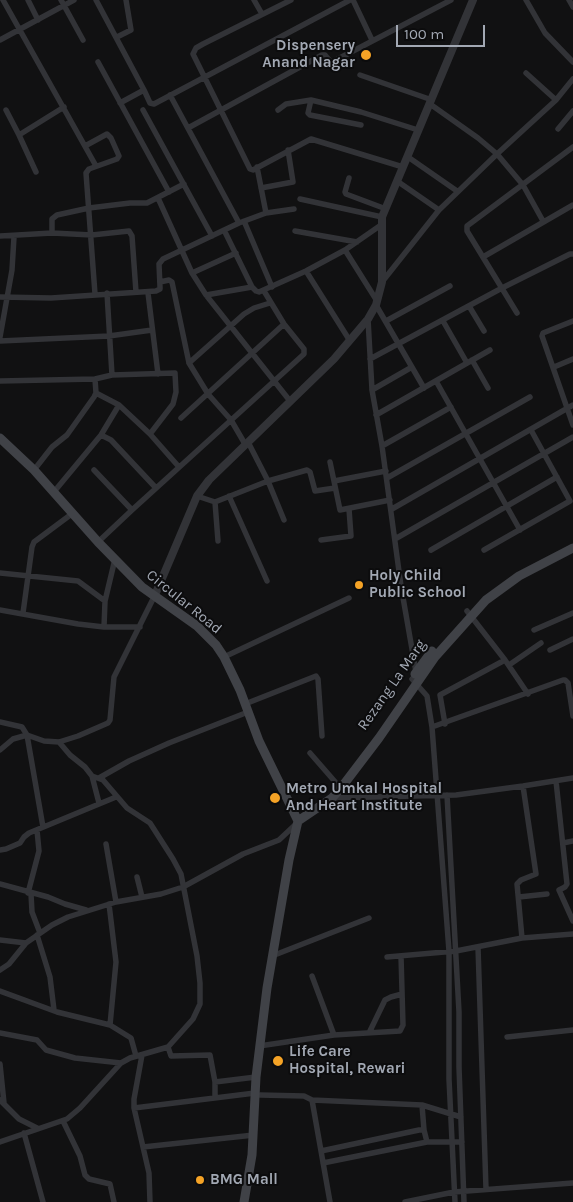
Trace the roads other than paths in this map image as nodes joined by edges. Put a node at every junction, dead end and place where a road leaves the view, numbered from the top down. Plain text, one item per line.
1 (3, 0) edge
2 (28, 0) edge
3 (74, 0) edge
4 (96, 0) edge
5 (126, 0) edge
6 (254, 0) edge
7 (292, 0) edge
8 (351, 0) edge
9 (452, 0) edge
10 (473, 0) edge
11 (526, 0) edge
12 (569, 0) edge
13 (62, 3) edge
14 (573, 7) edge
15 (262, 14) junction
16 (38, 20) junction
17 (20, 30) junction
18 (117, 37) junction
19 (0, 40) edge
20 (83, 40) dead end
21 (372, 40) junction
22 (98, 62) dead end
23 (573, 62) edge
24 (526, 73) dead end
25 (360, 75) dead end
26 (204, 78) junction
27 (573, 79) edge
28 (144, 90) junction
29 (170, 96) junction
30 (311, 100) junction
31 (556, 100) junction
32 (120, 102) junction
33 (431, 102) junction
34 (64, 107) junction
35 (6, 110) dead end
36 (143, 110) dead end
37 (221, 110) junction
38 (278, 110) dead end
39 (573, 111) edge
40 (362, 125) dead end
41 (188, 128) junction
42 (558, 128) dead end
43 (418, 130) junction
44 (19, 135) junction
45 (84, 146) junction
46 (573, 147) edge
47 (288, 150) junction
48 (497, 154) junction
49 (408, 157) junction
50 (96, 166) junction
51 (257, 167) junction
52 (403, 167) junction
53 (36, 172) dead end
54 (349, 178) dead end
55 (397, 182) junction
56 (184, 184) junction
57 (522, 185) junction
58 (261, 188) junction
59 (457, 191) junction
60 (169, 192) junction
61 (158, 198) junction
62 (300, 199) dead end
63 (573, 205) edge
64 (89, 208) junction
65 (386, 208) junction
66 (294, 210) dead end
67 (439, 210) junction
68 (266, 213) junction
69 (382, 221) junction
70 (543, 221) junction
71 (242, 222) junction
72 (224, 230) junction
73 (295, 231) dead end
74 (52, 233) junction
75 (92, 235) junction
76 (0, 236) edge
77 (14, 236) junction
78 (212, 236) junction
79 (357, 242) junction
80 (182, 250) junction
81 (344, 250) junction
82 (236, 253) junction
83 (573, 254) edge
84 (483, 257) junction
85 (306, 271) junction
86 (192, 273) junction
87 (160, 282) junction
88 (382, 282) junction
89 (450, 286) dead end
90 (252, 287) junction
91 (272, 287) junction
92 (502, 288) junction
93 (264, 291) junction
94 (136, 292) junction
95 (107, 293) junction
96 (148, 293) junction
97 (95, 294) junction
98 (206, 295) junction
99 (3, 297) edge
100 (270, 302) junction
101 (377, 303) junction
102 (469, 306) junction
103 (517, 313) dead end
104 (368, 319) junction
105 (386, 321) junction
106 (442, 321) junction
107 (573, 321) edge
108 (284, 324) junction
109 (230, 326) junction
110 (152, 330) junction
111 (484, 331) dead end
112 (109, 336) junction
113 (0, 339) edge
114 (350, 341) junction
115 (399, 344) junction
116 (490, 350) dead end
117 (252, 354) junction
118 (370, 359) junction
119 (573, 359) edge
120 (470, 362) junction
121 (188, 363) junction
122 (412, 367) junction
123 (554, 367) junction
124 (158, 374) junction
125 (112, 375) junction
126 (95, 379) junction
127 (0, 381) edge
128 (436, 381) junction
129 (274, 382) junction
130 (424, 388) junction
131 (488, 388) dead end
132 (372, 390) junction
133 (96, 394) junction
134 (208, 394) junction
135 (530, 397) dead end
136 (290, 401) junction
137 (119, 406) junction
138 (451, 407) junction
139 (570, 407) edge
140 (376, 415) junction
141 (181, 418) dead end
142 (231, 420) junction
143 (573, 425) edge
144 (531, 430) junction
145 (466, 433) junction
146 (150, 434) junction
147 (102, 435) junction
148 (573, 437) edge
149 (0, 438) edge
150 (247, 443) junction
151 (382, 446) junction
152 (544, 453) junction
153 (480, 460) junction
154 (330, 462) dead end
155 (179, 467) junction
156 (34, 470) junction
157 (94, 470) dead end
158 (386, 474) junction
159 (557, 477) junction
160 (268, 481) junction
161 (493, 482) junction
162 (334, 484) junction
163 (156, 488) junction
164 (54, 493) junction
165 (196, 496) junction
166 (229, 496) junction
167 (390, 500) junction
168 (215, 502) junction
169 (507, 507) junction
170 (349, 509) junction
171 (132, 510) junction
172 (392, 510) junction
173 (73, 513) junction
174 (284, 520) dead end
175 (520, 530) junction
176 (395, 539) junction
177 (321, 540) dead end
178 (218, 541) dead end
179 (98, 542) junction
180 (573, 543) edge
181 (573, 548) edge
182 (431, 550) dead end
183 (484, 550) dead end
184 (115, 559) junction
185 (0, 574) edge
186 (28, 576) junction
187 (267, 581) dead end
188 (155, 596) junction
189 (349, 598) dead end
190 (105, 601) junction
191 (0, 610) edge
192 (23, 613) junction
193 (469, 613) junction
194 (573, 613) edge
195 (104, 627) junction
196 (140, 627) junction
197 (534, 630) dead end
198 (573, 639) edge
199 (541, 643) dead end
200 (550, 650) dead end
201 (224, 657) junction
202 (507, 663) junction
203 (415, 678) junction
204 (528, 694) junction
205 (427, 696) junction
206 (440, 696) junction
207 (247, 708) junction
208 (573, 716) edge
209 (389, 718) junction
210 (0, 722) edge
211 (445, 724) junction
212 (432, 727) junction
213 (27, 734) junction
214 (322, 736) dead end
215 (58, 742) junction
216 (0, 750) edge
217 (310, 753) dead end
218 (92, 776) junction
219 (99, 778) junction
220 (573, 778) edge
221 (556, 781) junction
222 (338, 784) junction
223 (522, 786) junction
224 (437, 795) junction
225 (447, 795) junction
226 (116, 797) junction
227 (332, 798) junction
228 (99, 803) junction
229 (320, 806) junction
230 (298, 822) junction
231 (40, 828) junction
232 (573, 841) edge
233 (563, 843) junction
234 (106, 844) dead end
235 (0, 850) edge
236 (573, 871) edge
237 (565, 873) junction
238 (137, 877) dead end
239 (0, 884) edge
240 (183, 887) junction
241 (30, 893) junction
242 (547, 894) dead end
243 (519, 897) junction
244 (142, 898) junction
245 (116, 902) junction
246 (109, 904) junction
247 (87, 910) junction
248 (572, 914) edge
249 (370, 918) dead end
250 (573, 921) edge
251 (38, 934) junction
252 (573, 934) edge
253 (522, 938) junction
254 (0, 940) edge
255 (26, 943) junction
256 (478, 947) junction
257 (456, 950) junction
258 (449, 951) junction
259 (272, 956) junction
260 (401, 956) junction
261 (387, 957) dead end
262 (0, 970) edge
263 (312, 976) dead end
264 (0, 991) edge
265 (402, 994) junction
266 (54, 1010) junction
267 (110, 1024) junction
268 (573, 1030) edge
269 (0, 1033) edge
270 (369, 1033) junction
271 (334, 1035) junction
272 (507, 1037) dead end
273 (261, 1043) junction
274 (168, 1047) junction
275 (139, 1056) junction
276 (121, 1063) junction
277 (0, 1064) edge
278 (256, 1077) junction
279 (215, 1082) junction
280 (257, 1094) junction
281 (216, 1097) junction
282 (312, 1100) junction
283 (2, 1101) edge
284 (422, 1105) junction
285 (134, 1108) junction
286 (450, 1114) junction
287 (461, 1117) junction
288 (63, 1121) junction
289 (37, 1128) junction
290 (424, 1130) junction
291 (24, 1133) junction
292 (254, 1135) junction
293 (452, 1141) junction
294 (0, 1142) edge
295 (427, 1142) junction
296 (462, 1142) junction
297 (143, 1147) junction
298 (321, 1152) junction
299 (323, 1163) junction
300 (573, 1183) edge
301 (486, 1189) junction
302 (464, 1191) junction
303 (454, 1192) junction
304 (43, 1202) edge
305 (114, 1202) edge
306 (150, 1202) edge
307 (244, 1202) edge
308 (249, 1202) edge
309 (330, 1202) edge
310 (405, 1202) edge
311 (455, 1202) edge
312 (464, 1202) edge

1 - 17 street
2 - 16 street
3 - 13 street
4 - 18 street
5 - 18 street
6 - 15 street
7 - 15 street
8 - 21 street
8 - 26 street
9 - 21 street
10 - 33 street
11 - 23 street
12 - 14 street
13 - 16 street
13 - 20 street
15 - 26 street
16 - 17 street
17 - 19 street
17 - 34 street
18 - 28 street
21 - 37 street
22 - 32 street
24 - 31 street
25 - 33 street
26 - 29 street
26 - 37 street
27 - 31 street
28 - 29 street
28 - 32 street
29 - 41 street
30 - 38 street
30 - 40 street
30 - 43 street
31 - 48 street
32 - 60 street
33 - 43 street
33 - 48 street
34 - 44 street
34 - 45 street
35 - 44 street
36 - 56 street
37 - 41 street
37 - 51 street
39 - 42 street
41 - 71 street
43 - 49 street
44 - 53 street
45 - 50 street
45 - 50 street
46 - 57 street
47 - 51 street
47 - 52 street
47 - 58 street
48 - 57 street
48 - 59 street
49 - 52 street
49 - 59 street
50 - 64 street
51 - 58 street
52 - 55 street
54 - 65 street
55 - 65 street
55 - 67 street
56 - 60 street
56 - 78 street
57 - 70 street
57 - 84 street
58 - 68 street
59 - 67 street
60 - 61 street
61 - 64 street
61 - 80 street
62 - 69 street
63 - 70 street
64 - 74 street
64 - 75 street
65 - 69 street
66 - 68 street
67 - 88 street
68 - 71 street
69 - 79 street
69 - 88 street
70 - 84 street
71 - 72 street
71 - 91 street
72 - 78 street
72 - 82 street
73 - 79 street
74 - 75 street
74 - 77 street
75 - 94 street
75 - 97 street
76 - 77 street
77 - 99 street
78 - 80 street
79 - 81 street
80 - 86 street
80 - 87 street
81 - 85 street
81 - 101 street
82 - 86 street
82 - 90 street
83 - 92 street
84 - 92 street
85 - 91 street
85 - 114 street
86 - 98 street
87 - 96 street
87 - 121 street
88 - 101 street
89 - 105 street
90 - 93 street
90 - 98 street
91 - 93 street
92 - 102 street
92 - 103 street
93 - 100 street
94 - 95 street
94 - 96 street
95 - 97 street
95 - 112 street
96 - 110 street
97 - 99 street
98 - 109 street
99 - 113 street
100 - 108 street
100 - 109 street
101 - 104 street
101 - 105 street
102 - 106 street
102 - 111 street
104 - 114 street
104 - 118 street
105 - 115 street
106 - 115 street
106 - 120 street
107 - 123 street
108 - 117 street
108 - 129 street
109 - 117 street
109 - 121 street
110 - 112 street
110 - 124 street
112 - 113 street
112 - 125 street
114 - 136 street
115 - 118 street
115 - 122 street
116 - 120 street
117 - 129 street
117 - 134 street
118 - 132 street
119 - 123 street
120 - 128 street
120 - 131 street
121 - 134 street
122 - 130 street
122 - 132 street
123 - 139 street
124 - 125 street
124 - 146 street
125 - 126 street
126 - 127 street
126 - 133 street
128 - 130 street
128 - 138 street
129 - 136 street
129 - 142 street
130 - 140 street
132 - 140 street
133 - 137 street
133 - 156 street
134 - 141 street
134 - 142 street
135 - 145 street
136 - 150 street
137 - 146 street
137 - 147 street
138 - 145 street
138 - 151 street
139 - 143 street
139 - 144 street
140 - 151 street
142 - 150 street
142 - 155 street
144 - 152 street
144 - 153 street
145 - 153 street
145 - 158 street
146 - 155 street
147 - 163 street
147 - 164 street
148 - 152 street
149 - 156 main road, Circular Road
150 - 160 street
150 - 165 street
151 - 158 street
152 - 159 street
152 - 161 street
153 - 161 street
153 - 172 street
154 - 162 street
155 - 163 street
156 - 164 main road, Circular Road
157 - 171 street
158 - 162 street
158 - 167 street
159 - 169 street
159 - 175 street
160 - 162 street
160 - 166 street
160 - 174 street
161 - 169 street
161 - 176 street
162 - 170 street
163 - 171 street
164 - 173 main road, Circular Road
165 - 168 street
165 - 188 street
166 - 168 street
166 - 187 street
167 - 170 street
167 - 172 street
168 - 178 street
169 - 175 street
169 - 182 street
170 - 177 street
171 - 179 street
172 - 176 street
173 - 179 main road, Circular Road
173 - 186 street
175 - 183 street
176 - 203 street
179 - 184 main road, Circular Road
180 - 193 main road, Rezang La Marg
181 - 193 main road, Rezang La Marg
184 - 188 main road, Circular Road
184 - 190 street
185 - 186 street
186 - 190 street
186 - 192 street
188 - 196 street
188 - 201 main road, Circular Road
189 - 201 street
190 - 195 street
191 - 192 street
192 - 195 street
193 - 202 street
193 - 203 main road, Rezang La Marg
194 - 197 street
195 - 196 street
196 - 215 street
198 - 200 street
199 - 202 street
201 - 207 main road, Circular Road
202 - 204 street
202 - 206 street
203 - 205 street
203 - 209 main road, Rezang La Marg
204 - 208 street
204 - 211 street
205 - 206 street
205 - 212 street
206 - 211 street
207 - 214 street
207 - 219 street
207 - 230 main road, Circular Road
209 - 222 main road, Rezang La Marg
209 - 227 main road, Rezang La Marg
210 - 213 street
211 - 212 street
212 - 224 street
213 - 215 street
213 - 216 street
213 - 231 street
215 - 218 street
217 - 222 street
218 - 219 street
218 - 228 street
219 - 226 street
220 - 221 street
221 - 223 street
221 - 233 street
222 - 229 main road, Rezang La Marg
223 - 225 street
223 - 243 street
224 - 225 street
224 - 227 street
224 - 258 street
225 - 257 street
226 - 228 street
226 - 240 street
227 - 229 main road, Rezang La Marg
228 - 231 street
229 - 230 main road, Rezang La Marg
230 - 240 street
230 - 259 main road
231 - 235 street
231 - 241 street
232 - 233 street
233 - 237 street
234 - 245 street
236 - 237 street
237 - 248 street
238 - 244 street
239 - 241 street
240 - 244 street
240 - 274 street
241 - 247 street
241 - 251 street
242 - 243 street
243 - 253 street
244 - 245 street
245 - 246 street
246 - 247 street
246 - 267 street
247 - 251 street
248 - 250 street
249 - 259 street
251 - 255 street
251 - 266 street
252 - 253 street
253 - 256 street
254 - 255 street
255 - 262 street
256 - 257 street
256 - 301 street
257 - 258 street
257 - 287 street
258 - 260 street
258 - 286 street
259 - 273 main road
260 - 261 street
260 - 265 street
263 - 271 street
264 - 266 street
265 - 270 street
265 - 270 street
266 - 267 street
267 - 275 street
268 - 272 street
269 - 276 street
270 - 271 street
271 - 273 street
273 - 278 main road
273 - 280 main road
274 - 275 street
274 - 279 street
275 - 276 street
275 - 285 street
276 - 288 street
277 - 283 street
278 - 279 street
278 - 280 main road
279 - 281 street
280 - 281 street
280 - 282 street
280 - 292 main road
280 - 308 main road
281 - 285 street
282 - 284 street
282 - 298 street
283 - 289 street
284 - 286 street
284 - 290 street
285 - 297 street
286 - 287 street
286 - 293 street
287 - 296 street
288 - 289 street
288 - 305 street
289 - 291 street
290 - 295 street
290 - 298 street
291 - 294 street
291 - 304 street
292 - 297 street
292 - 307 main road
293 - 295 street
293 - 296 street
293 - 303 street
295 - 299 street
296 - 302 street
297 - 306 street
298 - 299 street
299 - 309 street
300 - 301 street
301 - 302 street
302 - 303 street
302 - 312 street
303 - 310 street
303 - 311 street

